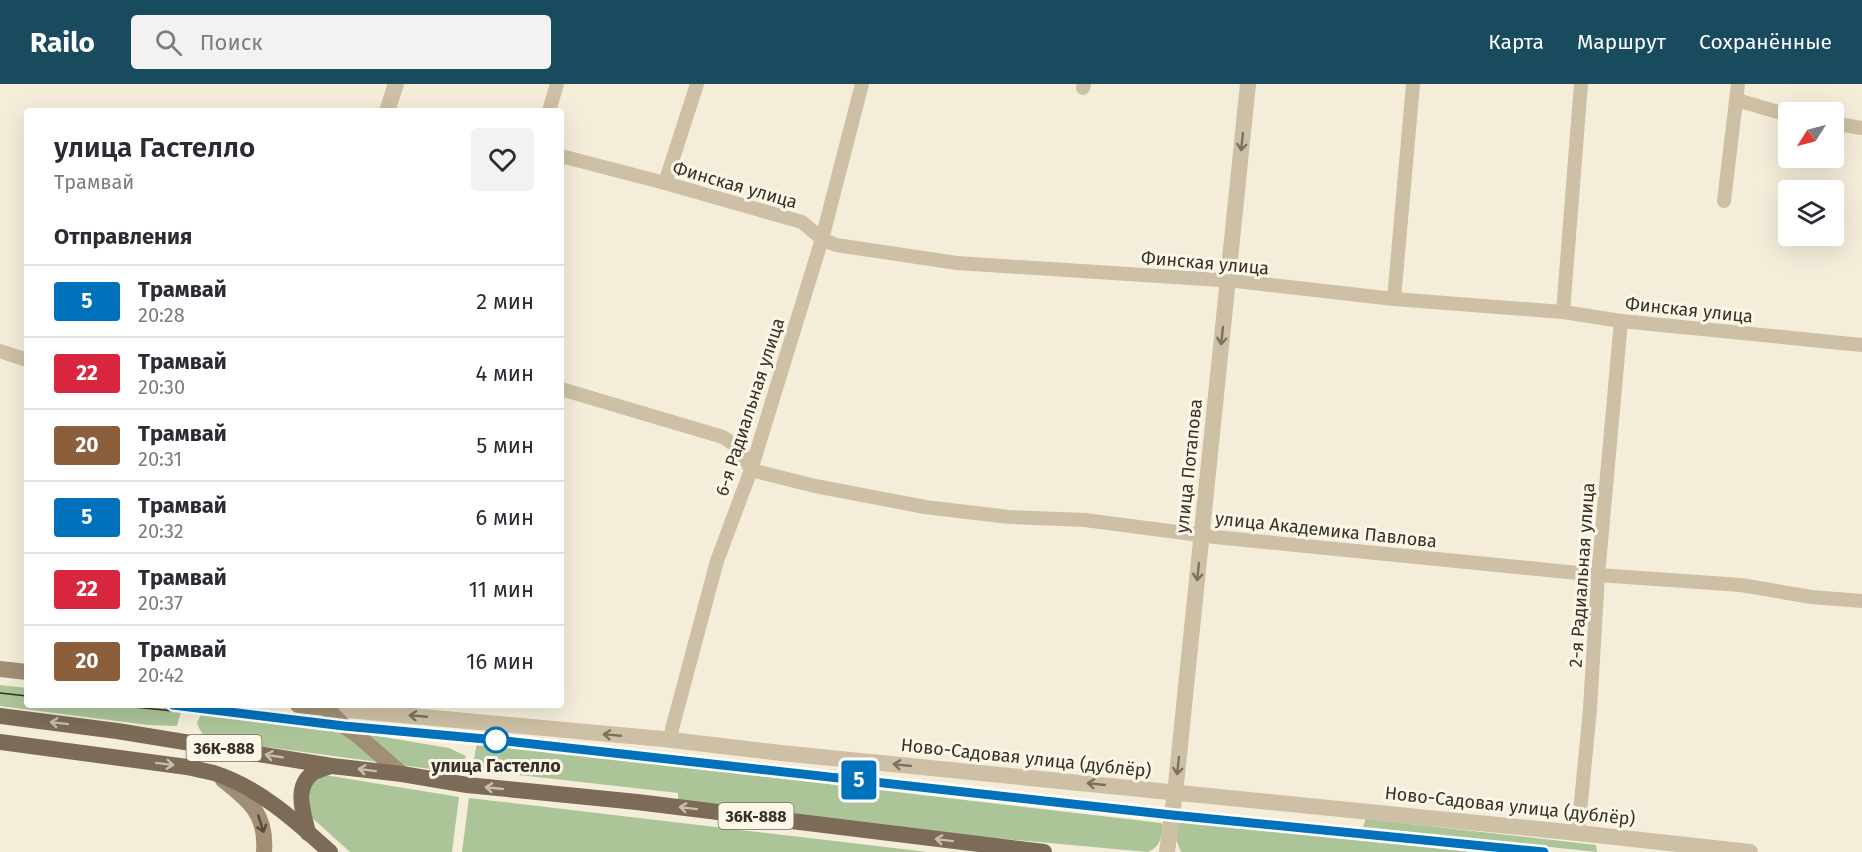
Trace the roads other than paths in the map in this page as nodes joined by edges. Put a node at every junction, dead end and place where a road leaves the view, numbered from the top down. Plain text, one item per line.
1 (396, 84) edge
2 (557, 84) edge
3 (696, 84) edge
4 (862, 84) edge
5 (1248, 84) edge
6 (1413, 84) edge
7 (1581, 84) edge
8 (1738, 84) edge
9 (1737, 100) junction
10 (388, 108) edge
11 (550, 108) edge
12 (1778, 112) edge
13 (1844, 125) edge
14 (1862, 128) edge
15 (564, 157) edge
16 (665, 183) junction
17 (1724, 201) dead end
18 (822, 239) junction
19 (1228, 281) junction
20 (1394, 299) junction
21 (1563, 312) junction
22 (1621, 321) junction
23 (1862, 345) edge
24 (0, 351) edge
25 (24, 359) edge
26 (564, 390) edge
27 (751, 470) junction
28 (1202, 536) junction
29 (1598, 575) junction
30 (1862, 601) edge
31 (0, 669) edge
32 (24, 672) edge
33 (326, 708) joint
34 (0, 716) edge
35 (670, 740) junction
36 (0, 742) edge
37 (332, 766) junction
38 (215, 774) junction
39 (402, 774) junction
40 (1175, 792) junction
41 (1578, 832) junction
42 (308, 833) junction
43 (264, 852) edge
44 (330, 852) edge
45 (1044, 852) edge
46 (1167, 852) edge
47 (1750, 852) edge

1 - 10 street
2 - 11 street
3 - 16 street
4 - 18 street, 6-я Радиальная улица
5 -> 19 street, улица Потапова
6 - 20 street
7 - 21 street
8 - 9 street
9 - 12 street
9 - 17 street
13 - 14 street
15 - 16 street, Финская улица
16 - 18 street, Финская улица
18 - 19 street, Финская улица
18 - 27 street, 6-я Радиальная улица
19 - 20 street, Финская улица
19 -> 28 street, улица Потапова
20 - 21 street, Финская улица
21 - 22 street, Финская улица
22 - 23 street, Финская улица
22 - 29 street, 2-я Радиальная улица
24 - 25 street
26 - 27 street
27 - 28 street, улица Академика Павлова
27 - 35 street, 6-я Радиальная улица
28 - 29 street, улица Академика Павлова
28 -> 40 street, улица Потапова
29 - 30 street, улица Академика Павлова
29 - 41 street, 2-я Радиальная улица
31 - 32 main road
35 -> 33 street, Ново-Садовая улица (дублёр)
33 - 39 main road
37 -> 34 main road, 36К-888
40 -> 35 street, Ново-Садовая улица (дублёр)
36 -> 38 main road, 36К-888
39 -> 37 main road, 36К-888
37 - 42 main road
38 - 42 main road, 36К-888
38 -> 43 main road
45 -> 39 main road, 36К-888
40 - 41 street, Ново-Садовая улица (дублёр)
40 - 46 street, улица Потапова
41 - 47 street, Ново-Садовая улица (дублёр)
42 - 44 main road, 36К-888

